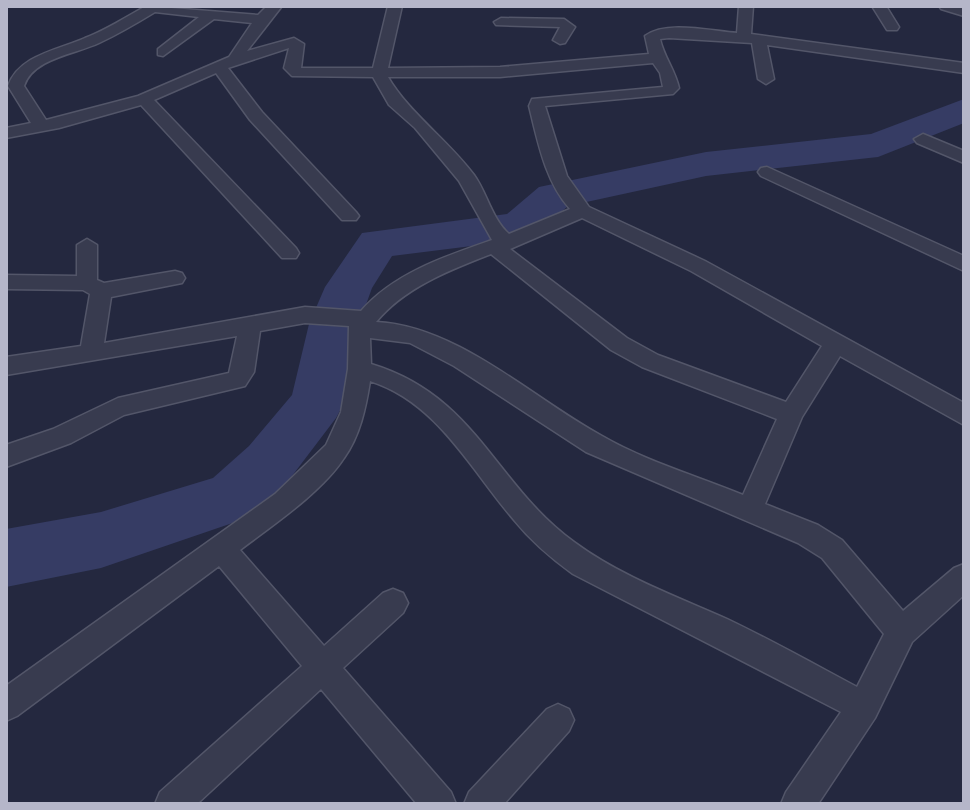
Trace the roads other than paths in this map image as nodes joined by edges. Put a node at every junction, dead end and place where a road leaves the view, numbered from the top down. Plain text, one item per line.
1 (275, 6) edge
2 (395, 6) edge
3 (503, 6) edge
4 (746, 6) edge
5 (879, 6) edge
6 (946, 6) edge
7 (964, 12) edge
8 (212, 14) junction
9 (261, 20) junction
10 (892, 27) dead end
11 (751, 38) junction
12 (560, 40) dead end
13 (163, 52) dead end
14 (657, 58) junction
15 (226, 64) junction
16 (964, 68) edge
17 (379, 75) junction
18 (766, 79) dead end
19 (144, 99) junction
20 (41, 126) junction
21 (6, 133) edge
22 (923, 139) dead end
23 (964, 158) edge
24 (767, 172) dead end
25 (575, 204) junction
26 (349, 216) dead end
27 (496, 235) junction
28 (87, 245) dead end
29 (289, 253) dead end
30 (964, 264) edge
31 (175, 278) dead end
32 (6, 282) edge
33 (94, 287) junction
34 (358, 322) junction
35 (250, 325) junction
36 (836, 343) junction
37 (91, 353) junction
38 (6, 366) edge
39 (360, 369) junction
40 (791, 414) junction
41 (964, 415) edge
42 (6, 456) edge
43 (749, 510) junction
44 (221, 548) junction
45 (964, 577) edge
46 (393, 603) dead end
47 (901, 632) junction
48 (325, 668) junction
49 (6, 705) edge
50 (864, 707) junction
51 (558, 720) dead end
52 (172, 804) edge
53 (439, 804) edge
54 (481, 804) edge
55 (798, 804) edge

1 - 9 street
2 - 17 street
3 - 12 street
4 - 11 street
5 - 10 street
6 - 7 street
8 - 9 street
8 - 13 street
8 - 20 street
9 - 15 street
11 - 14 street
11 - 16 street
11 - 18 street
14 - 17 street
14 - 25 street
15 - 17 street
15 - 19 street
15 - 26 street
17 - 27 street
19 - 20 street
19 - 29 street
20 - 21 street
22 - 23 street
24 - 30 street
25 - 27 street
25 - 36 street
27 - 34 street
27 - 40 street
28 - 33 street
31 - 33 street
32 - 33 street
33 - 37 street
34 - 35 street
34 - 39 street
34 - 43 street
35 - 37 street
35 - 42 street
36 - 40 street
36 - 41 street
37 - 38 street
39 - 44 street
39 - 50 street
40 - 43 street
43 - 47 street
44 - 48 street
44 - 49 street
45 - 47 street
46 - 48 street
47 - 50 street
48 - 52 street
48 - 53 street
50 - 55 street
51 - 54 street

